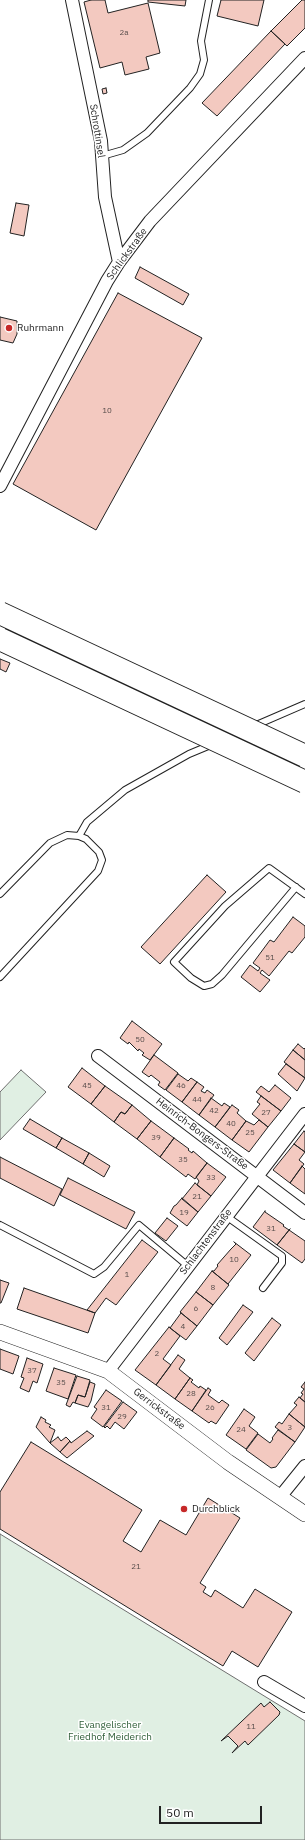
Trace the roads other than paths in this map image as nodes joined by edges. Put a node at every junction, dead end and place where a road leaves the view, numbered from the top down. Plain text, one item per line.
1 (72, 0) edge
2 (209, 0) edge
3 (305, 58) edge
4 (102, 156) junction
5 (119, 262) junction
6 (0, 486) edge
7 (0, 613) edge
8 (0, 638) edge
9 (305, 704) edge
10 (240, 732) dead end
11 (226, 739) dead end
12 (305, 756) edge
13 (305, 782) edge
14 (79, 836) junction
15 (296, 887) junction
16 (0, 894) edge
17 (305, 894) edge
18 (0, 977) edge
19 (98, 1056) dead end
20 (305, 1114) edge
21 (256, 1176) junction
22 (305, 1213) edge
23 (226, 1216) junction
24 (0, 1225) edge
25 (188, 1266) junction
26 (263, 1288) dead end
27 (0, 1332) edge
28 (108, 1371) junction
29 (305, 1466) edge
30 (280, 1497) junction
31 (305, 1514) edge
32 (264, 1682) dead end
33 (305, 1706) edge

1 - 4 street, Schrottinsel
2 - 4 lane
3 - 5 street, Schlickstraße
4 - 5 street, Schrottinsel
5 - 6 street, Schlickstraße
7 - 12 highway, bridge
8 - 13 highway, bridge
9 - 10 lane
11 - 14 lane
14 - 16 lane
14 - 18 lane
15 - 15 lane
15 - 17 lane
19 - 21 street, Heinrich-Bongers-Straße
20 - 21 street, Schlachtenstraße
21 - 22 street, Heinrich-Bongers-Straße
21 - 23 street, Schlachtenstraße
23 - 25 street, Schlachtenstraße
23 - 26 lane
24 - 25 lane
25 - 28 street, Schlachtenstraße
27 - 28 street, Gerrickstraße
28 - 30 street, Gerrickstraße
29 - 30 street
30 - 31 street, Gerrickstraße
32 - 33 street

